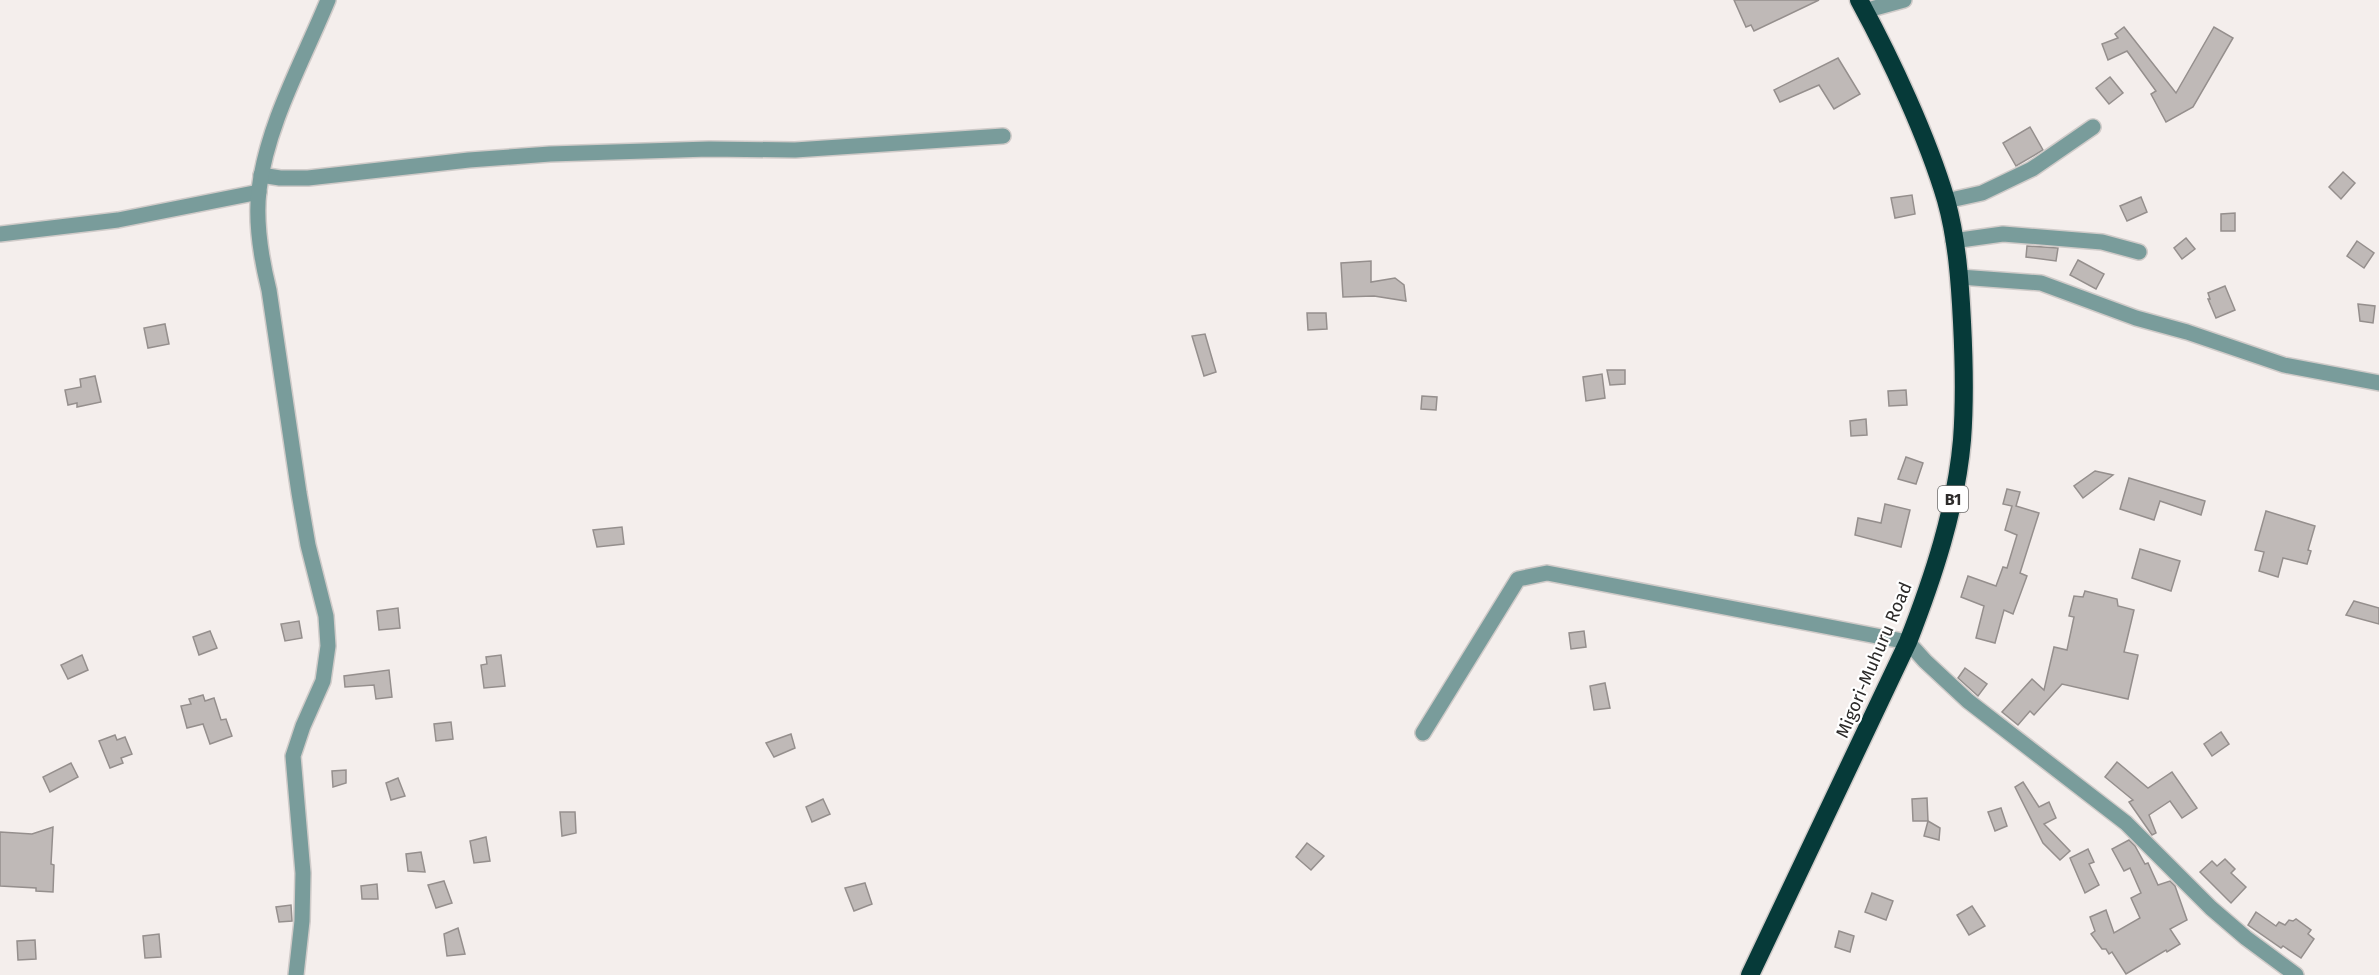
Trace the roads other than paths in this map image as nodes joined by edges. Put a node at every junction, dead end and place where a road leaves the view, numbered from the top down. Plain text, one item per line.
1 (328, 0) edge
2 (1905, 0) edge
3 (1862, 5) edge
4 (2093, 127) dead end
5 (1003, 136) dead end
6 (261, 175) junction
7 (259, 192) junction
8 (1946, 201) junction
9 (0, 234) edge
10 (1953, 241) junction
11 (2139, 252) dead end
12 (1960, 277) junction
13 (2379, 383) edge
14 (1908, 642) junction
15 (1423, 733) dead end
16 (296, 975) edge
17 (1750, 975) edge
18 (2296, 975) edge

1 - 6 street
2 - 3 street
3 - 8 highway, Migori-Muhuru Road / B1
4 - 8 street
5 - 6 street
6 - 7 street
7 - 9 street
7 - 16 street
8 - 10 highway, Migori-Muhuru Road / B1
10 - 11 street
10 - 12 highway, Migori-Muhuru Road / B1
12 - 13 street
12 - 14 highway, Migori-Muhuru Road / B1
14 - 15 street
14 - 17 highway, Migori-Muhuru Road / B1
14 - 18 street

